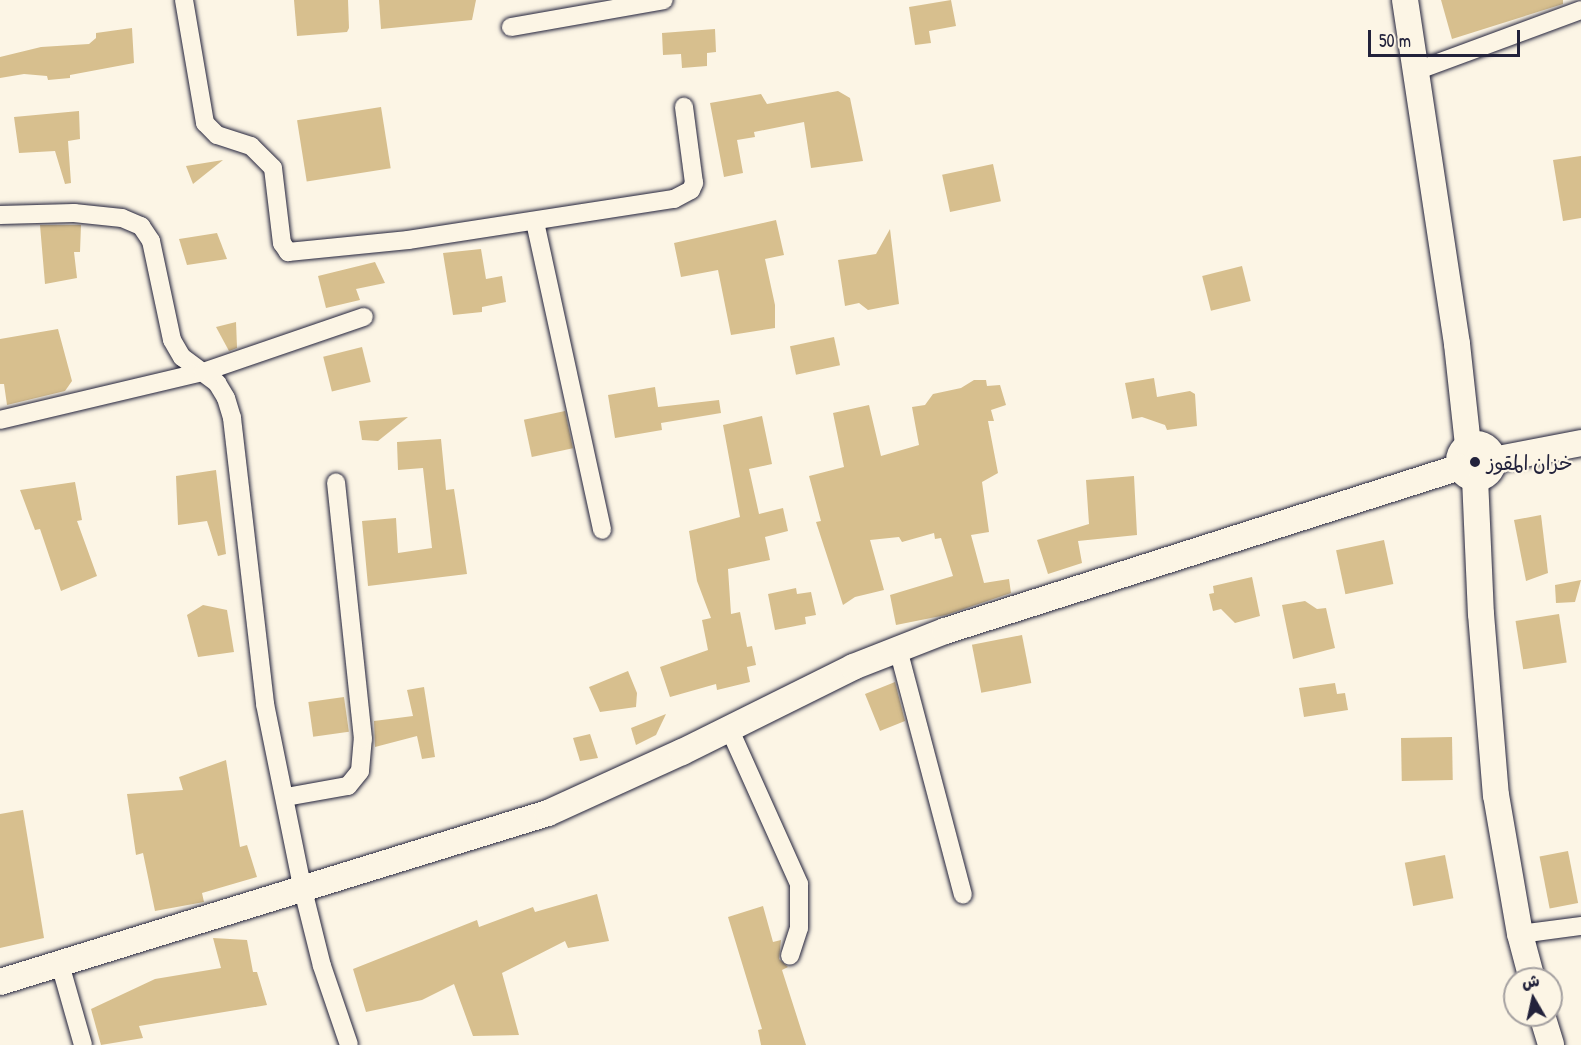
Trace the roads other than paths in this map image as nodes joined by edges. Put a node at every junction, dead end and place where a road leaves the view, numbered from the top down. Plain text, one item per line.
1 (184, 0) edge
2 (664, 0) edge
3 (1405, 0) edge
4 (1581, 10) edge
5 (511, 27) dead end
6 (1416, 71) junction
7 (684, 107) dead end
8 (0, 215) edge
9 (535, 222) junction
10 (364, 317) dead end
11 (203, 372) junction
12 (0, 420) edge
13 (1581, 443) edge
14 (1474, 463) junction
15 (336, 482) dead end
16 (602, 530) dead end
17 (898, 649) junction
18 (729, 728) junction
19 (286, 797) junction
20 (303, 890) junction
21 (963, 895) dead end
22 (1581, 926) edge
23 (1520, 934) junction
24 (790, 956) dead end
25 (60, 964) junction
26 (1529, 967) edge
27 (0, 982) edge
28 (1546, 1027) edge
29 (84, 1045) edge
30 (349, 1045) edge
31 (1551, 1045) edge

1 - 9 street
2 - 5 street
3 - 6 street
4 - 6 street
6 - 14 street
7 - 9 street
8 - 11 street
9 - 16 street
10 - 11 street
11 - 12 street
11 - 19 street
13 - 14 street
14 - 17 street
14 - 23 street
15 - 19 street
17 - 18 street
17 - 21 street
18 - 20 street
18 - 24 street
19 - 20 street
20 - 25 street
20 - 30 street
22 - 23 street
23 - 26 street
25 - 27 street
25 - 29 street
28 - 31 street

